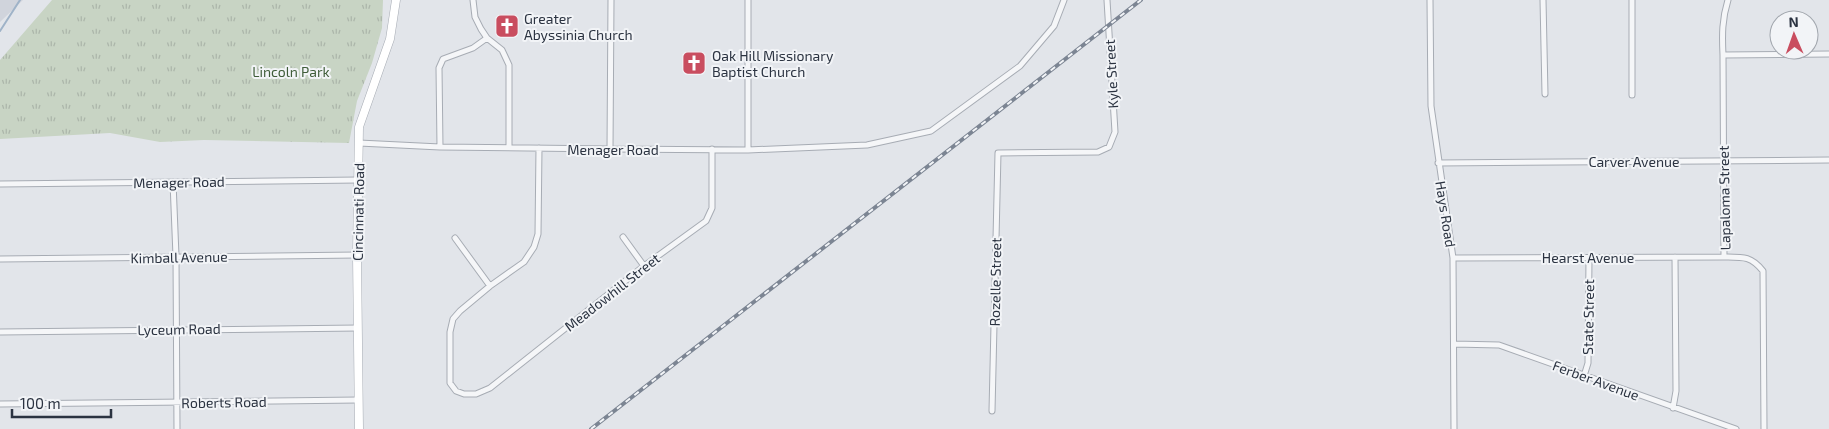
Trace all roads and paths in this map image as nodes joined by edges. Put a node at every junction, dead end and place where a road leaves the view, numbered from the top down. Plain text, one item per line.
1 (396, 0) edge
2 (473, 0) edge
3 (611, 0) edge
4 (748, 0) edge
5 (1064, 0) edge
6 (1107, 0) edge
7 (1430, 0) edge
8 (1543, 0) edge
9 (1632, 0) edge
10 (1728, 0) edge
11 (487, 38) junction
12 (1723, 54) junction
13 (1829, 54) edge
14 (1545, 94) dead end
15 (1632, 95) dead end
16 (359, 143) junction
17 (440, 147) junction
18 (510, 147) junction
19 (539, 148) junction
20 (610, 149) junction
21 (712, 149) junction
22 (748, 150) junction
23 (998, 153) joint
24 (1723, 160) junction
25 (1829, 160) edge
26 (1438, 163) junction
27 (358, 180) junction
28 (172, 182) junction
29 (0, 184) edge
30 (623, 237) dead end
31 (455, 238) dead end
32 (358, 255) junction
33 (176, 256) junction
34 (1676, 257) junction
35 (1724, 257) junction
36 (1453, 258) junction
37 (1589, 258) junction
38 (0, 260) edge
39 (644, 266) junction
40 (490, 286) junction
41 (358, 328) junction
42 (176, 329) junction
43 (0, 332) edge
44 (1454, 344) junction
45 (1584, 376) junction
46 (358, 400) junction
47 (177, 403) junction
48 (0, 404) edge
49 (1673, 408) junction
50 (992, 411) dead end
51 (177, 429) edge
52 (359, 429) edge
53 (1454, 429) edge
54 (1736, 429) edge
55 (1764, 429) edge

1 - 16 street, Cincinnati Road
2 - 11 street
3 - 20 street
4 - 22 street
5 - 22 street, Menager Road
6 - 23 street, Kyle Street
7 - 26 street, Hays Road
8 - 14 street
9 - 15 street
10 - 12 street, Lapaloma Street
11 - 17 street
11 - 18 street
12 - 13 street
12 - 24 street, Lapaloma Street
16 - 17 street, Menager Road
16 - 27 street, Cincinnati Road
17 - 18 street, Menager Road
18 - 19 street, Menager Road
19 - 20 street, Menager Road
19 - 40 street
20 - 21 street, Menager Road
21 - 22 street, Menager Road
21 - 39 street, Meadowhill Street
23 - 50 street, Rozelle Street
24 - 25 street, Carver Avenue
24 - 26 street, Carver Avenue
24 - 35 street, Lapaloma Street
26 - 36 street, Hays Road
27 - 28 street, Menager Road
27 - 32 street, Cincinnati Road
28 - 29 street, Menager Road
28 - 33 street
30 - 39 street
31 - 40 street
32 - 33 street, Kimball Avenue
32 - 41 street, Cincinnati Road
33 - 38 street, Kimball Avenue
33 - 42 street
34 - 35 street, Hearst Avenue
34 - 37 street, Hearst Avenue
34 - 49 street
35 - 55 street, Lapaloma Street
36 - 37 street, Hearst Avenue
36 - 44 street, Hays Road
37 - 45 street, State Street
39 - 40 street, Meadowhill Street
41 - 42 street, Lyceum Road
41 - 46 street, Cincinnati Road
42 - 43 street, Lyceum Road
42 - 47 street
44 - 45 street, Ferber Avenue
44 - 53 street, Hays Road
45 - 49 street, Ferber Avenue
46 - 47 street, Roberts Road
46 - 52 street, Cincinnati Road
47 - 48 street, Roberts Road
47 - 51 street
49 - 54 street, Ferber Avenue

